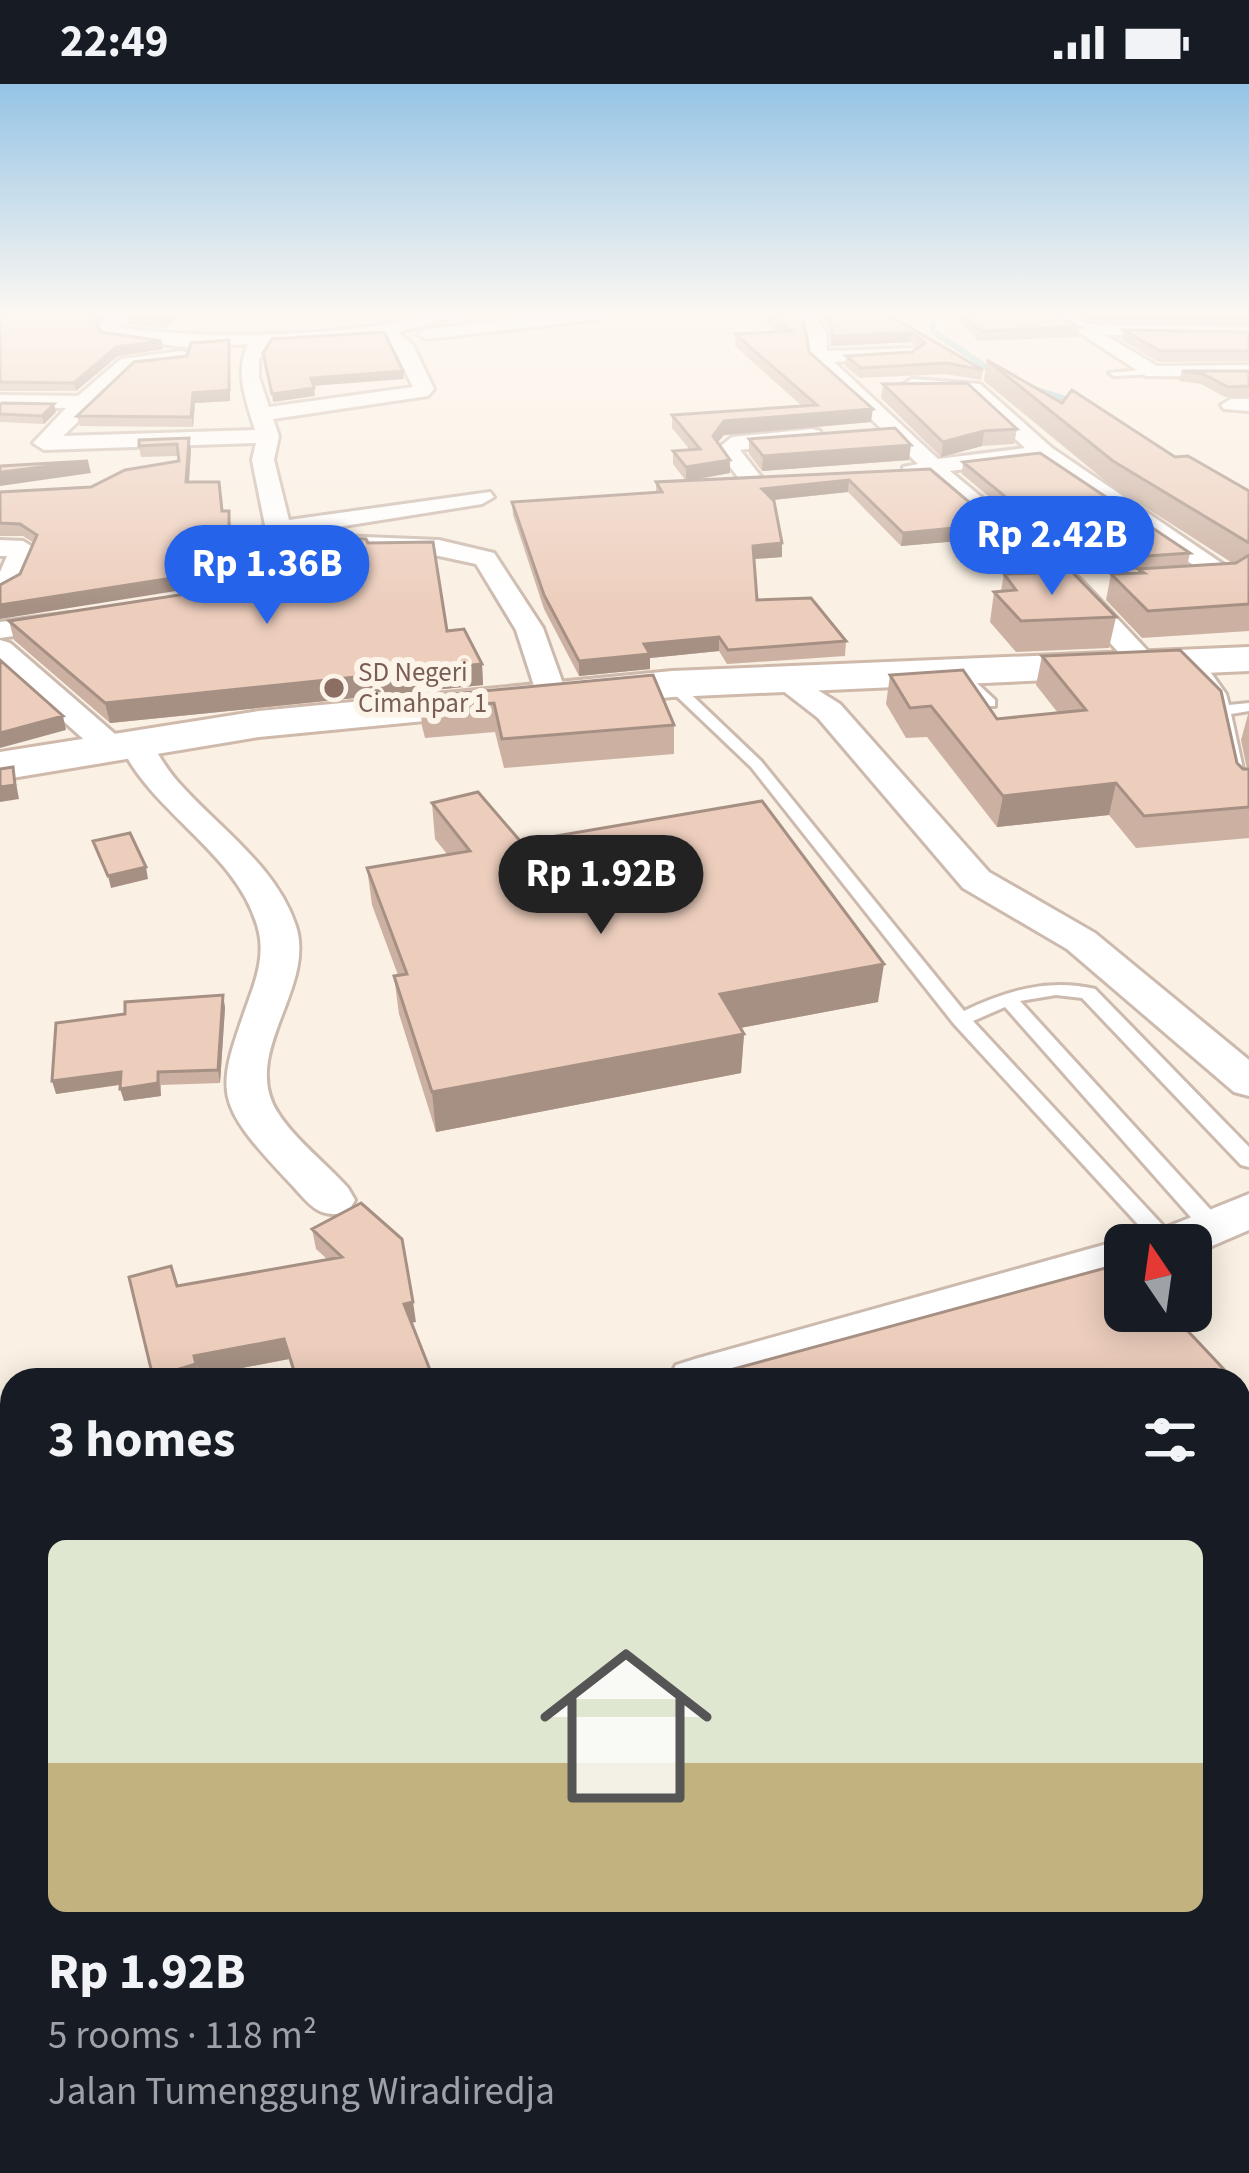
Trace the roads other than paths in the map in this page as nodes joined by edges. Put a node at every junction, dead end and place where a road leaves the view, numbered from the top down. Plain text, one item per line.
1 (74, 411) edge
2 (258, 411) edge
3 (353, 411) edge
4 (876, 411) edge
5 (1001, 411) edge
6 (832, 435) edge
7 (265, 437) junction
8 (899, 437) junction
9 (1044, 453) junction
10 (983, 457) junction
11 (203, 463) dead end
12 (935, 470) junction
13 (893, 473) edge
14 (716, 485) edge
15 (482, 497) dead end
16 (292, 527) junction
17 (0, 548) edge
18 (1239, 576) edge
19 (1184, 580) edge
20 (1117, 584) edge
21 (1072, 586) junction
22 (0, 588) edge
23 (166, 606) edge
24 (96, 618) edge
25 (0, 630) edge
26 (0, 649) edge
27 (1249, 659) edge
28 (1196, 662) junction
29 (1147, 664) junction
30 (958, 674) junction
31 (789, 681) junction
32 (672, 684) junction
33 (552, 694) junction
34 (990, 704) edge
35 (1249, 707) edge
36 (1220, 711) junction
37 (124, 745) junction
38 (0, 766) edge
39 (1240, 793) edge
40 (1006, 998) junction
41 (962, 1019) junction
42 (1249, 1082) edge
43 (1249, 1160) edge
44 (331, 1200) dead end
45 (1191, 1224) edge
46 (1193, 1224) edge
47 (1104, 1269) edge
48 (739, 1368) edge

1 - 7 street
2 - 7 street
3 - 7 street
4 - 8 street
5 - 9 street
6 - 14 street
7 - 11 street
7 - 16 street
8 - 10 street
8 - 12 street
9 - 10 street
9 - 18 street
10 - 12 street
12 - 13 street
12 - 21 street
15 - 16 street
16 - 23 street
16 - 33 street
17 - 22 street
18 - 19 street
20 - 21 street
21 - 29 street
24 - 25 street
26 - 37 street
27 - 28 street
28 - 29 street
28 - 36 lane
29 - 30 street
30 - 31 street
30 - 34 lane
31 - 32 street
31 - 42 street
32 - 33 street
32 - 41 lane
33 - 37 street
35 - 36 lane
36 - 39 lane
37 - 38 street
37 - 44 street
40 - 41 lane
40 - 43 lane
40 - 46 lane
41 - 45 lane
47 - 48 street

